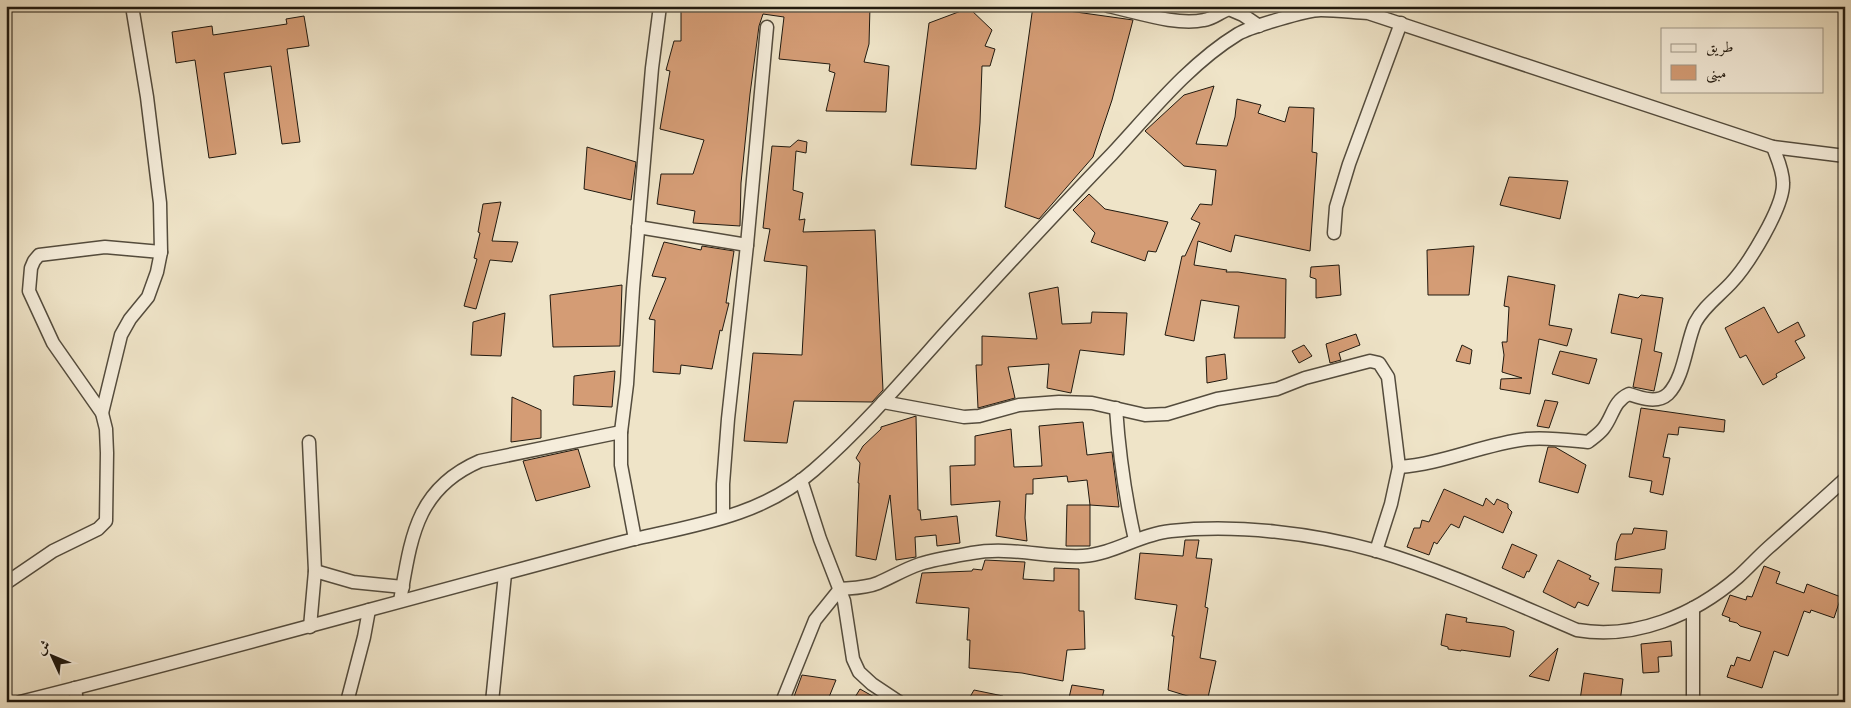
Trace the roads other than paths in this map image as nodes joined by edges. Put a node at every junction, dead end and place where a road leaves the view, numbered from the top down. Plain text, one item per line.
1 (132, 6) edge
2 (660, 6) edge
3 (1108, 6) edge
4 (1228, 8) edge
5 (1401, 23) junction
6 (1259, 26) junction
7 (767, 27) dead end
8 (1773, 146) junction
9 (1845, 156) edge
10 (638, 227) junction
11 (1334, 233) dead end
12 (747, 245) junction
13 (161, 252) junction
14 (883, 402) junction
15 (1116, 408) junction
16 (102, 413) junction
17 (621, 432) junction
18 (309, 442) dead end
19 (1399, 467) junction
20 (1845, 479) edge
21 (801, 480) junction
22 (723, 517) junction
23 (635, 539) junction
24 (1135, 540) junction
25 (1376, 551) junction
26 (315, 571) junction
27 (505, 574) junction
28 (6, 583) edge
29 (403, 587) junction
30 (840, 589) junction
31 (400, 601) junction
32 (1693, 608) junction
33 (369, 610) junction
34 (310, 627) junction
35 (75, 688) junction
36 (20, 702) edge
37 (77, 702) edge
38 (348, 702) edge
39 (492, 702) edge
40 (782, 702) edge
41 (899, 702) edge
42 (1693, 702) edge

1 - 13 street
2 - 10 street
3 - 4 street
4 - 6 street
5 - 6 street
5 - 8 street
5 - 11 street
6 - 14 street
7 - 12 street
8 - 9 street
8 - 19 street
10 - 12 street
10 - 17 street
12 - 22 street
13 - 16 street
13 - 16 street
14 - 15 street
14 - 21 street
15 - 19 street
15 - 24 street
16 - 28 street
17 - 23 street
17 - 29 street
18 - 26 street
19 - 25 street
20 - 32 street
21 - 22 street
21 - 30 street
22 - 23 street
23 - 27 street
24 - 25 street
24 - 30 street
25 - 32 street
26 - 29 street
26 - 34 street
27 - 31 street
27 - 39 street
29 - 31 street
30 - 40 street
30 - 41 street
31 - 33 street
32 - 42 street
33 - 34 street
33 - 38 street
34 - 35 street
35 - 36 street
35 - 37 street

